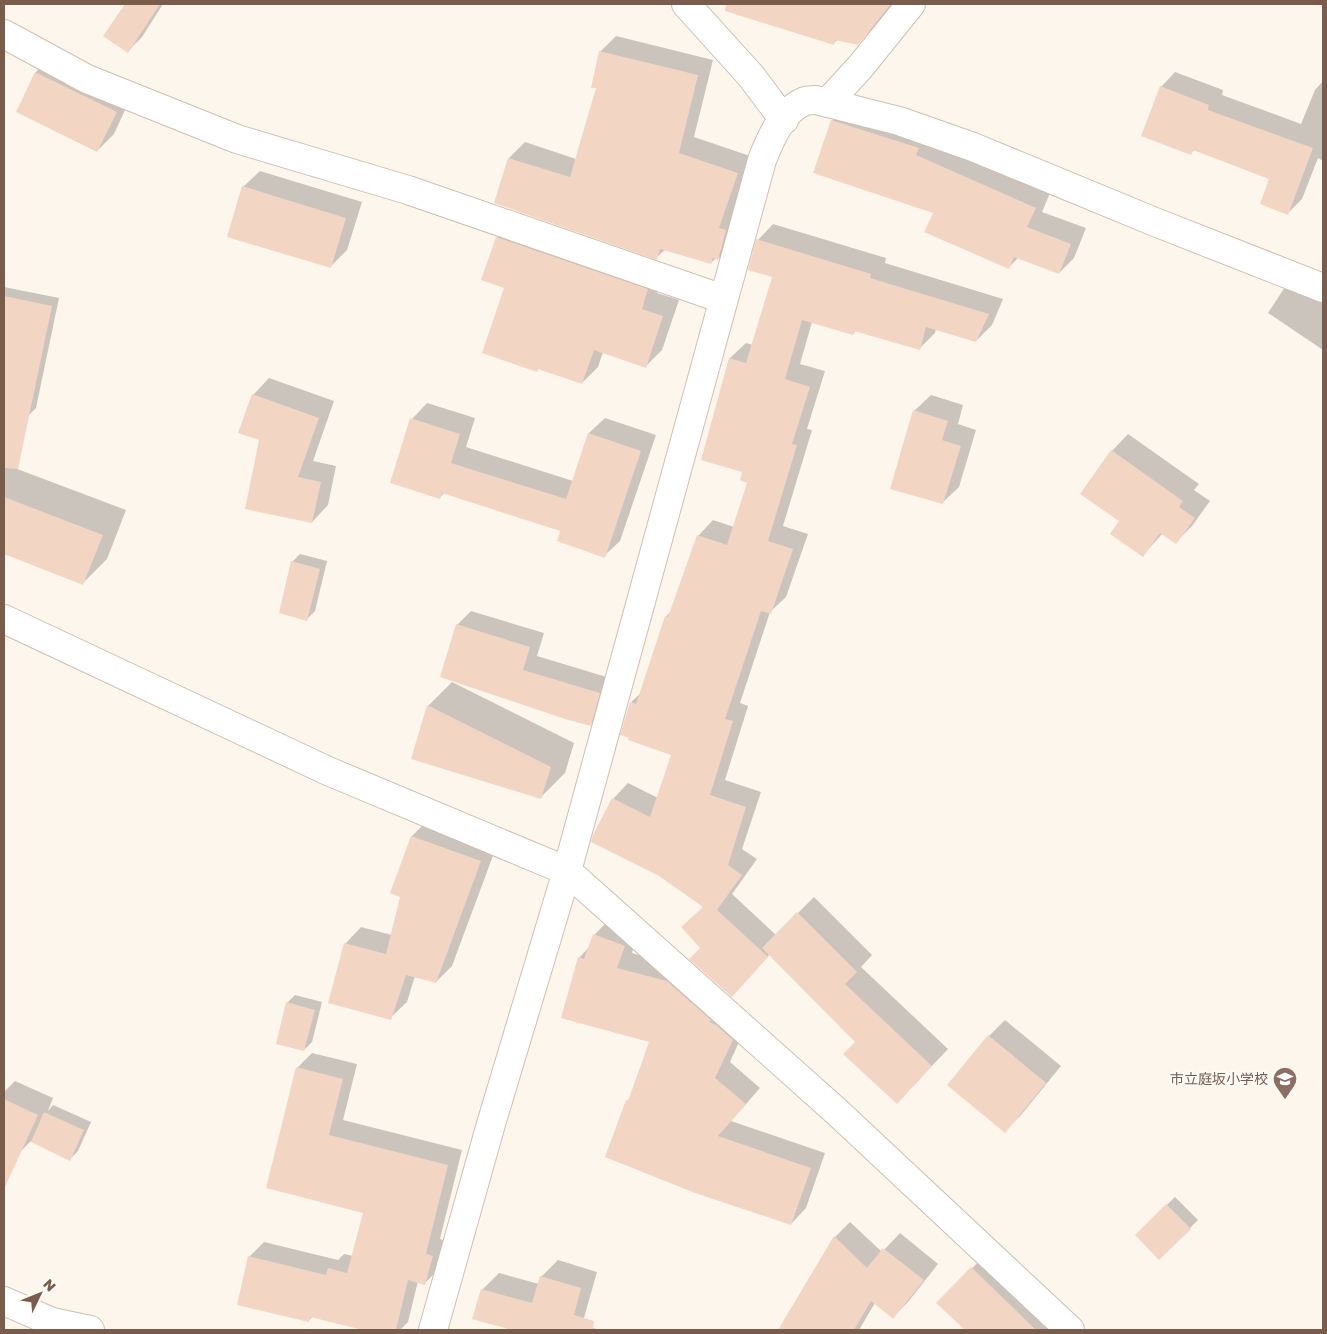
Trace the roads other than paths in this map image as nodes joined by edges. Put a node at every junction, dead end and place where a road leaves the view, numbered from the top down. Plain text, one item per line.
1 (686, 4) edge
2 (911, 4) edge
3 (4, 34) edge
4 (828, 102) junction
5 (784, 120) junction
6 (1323, 288) edge
7 (724, 300) junction
8 (4, 619) edge
9 (567, 871) junction
10 (4, 1300) edge
11 (90, 1330) edge
12 (433, 1330) edge
13 (1070, 1330) edge

1 - 5 street
2 - 4 street
3 - 7 street
4 - 5 street
4 - 6 street
5 - 7 street
7 - 9 street
8 - 9 street
9 - 12 street
9 - 13 street
10 - 11 street

